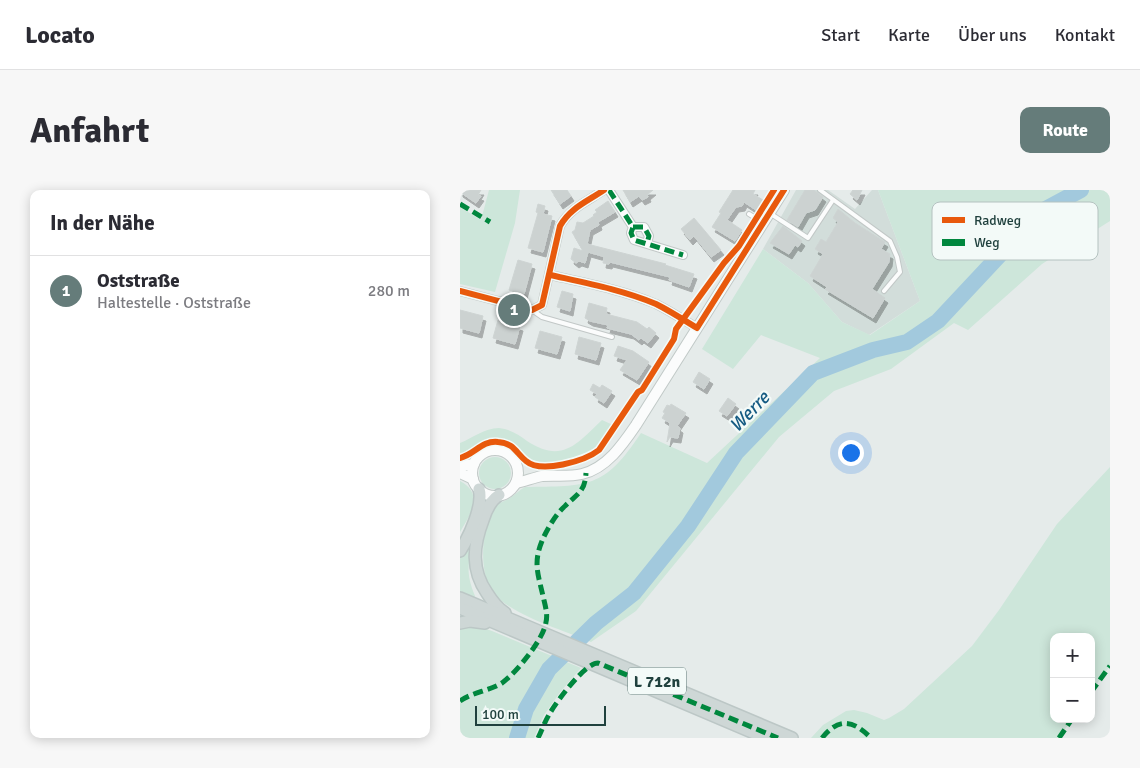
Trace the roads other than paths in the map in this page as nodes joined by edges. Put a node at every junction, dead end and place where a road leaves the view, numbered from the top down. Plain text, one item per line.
1 (604, 190) edge
2 (610, 190) edge
3 (784, 190) edge
4 (820, 190) edge
5 (833, 200) junction
6 (769, 213) junction
7 (749, 214) dead end
8 (764, 223) junction
9 (633, 227) junction
10 (647, 243) junction
11 (682, 255) dead end
12 (550, 275) junction
13 (460, 291) edge
14 (884, 291) dead end
15 (532, 310) junction
16 (697, 328) junction
17 (612, 337) dead end
18 (474, 464) junction
19 (460, 466) edge
20 (518, 468) junction
21 (460, 473) edge
22 (544, 476) junction
23 (516, 483) junction
24 (476, 484) junction
25 (499, 495) junction
26 (460, 551) edge
27 (460, 598) edge
28 (460, 608) edge
29 (460, 623) edge
30 (520, 628) junction
31 (766, 738) edge
32 (792, 738) edge

1 - 12 street
2 - 9 street
3 - 6 main road
4 - 5 lane
5 - 6 lane
5 - 14 lane
6 - 8 main road
7 - 8 lane
8 - 16 main road
9 - 10 street
9 - 10 street
10 - 11 street
12 - 15 street
12 - 16 street
13 - 15 street
15 - 17 lane
16 - 22 main road
18 - 19 main road
18 - 20 main road
18 - 24 main road
20 - 22 main road
20 - 23 main road
21 - 24 main road
22 - 23 main road
23 - 25 main road
24 - 25 main road
24 - 26 main road
25 - 30 main road, L 712n
27 - 30 main road, L 712n
28 - 30 main road, L 712n
29 - 30 main road, L 712n
30 - 31 main road, L 712n
30 - 32 main road, L 712n

